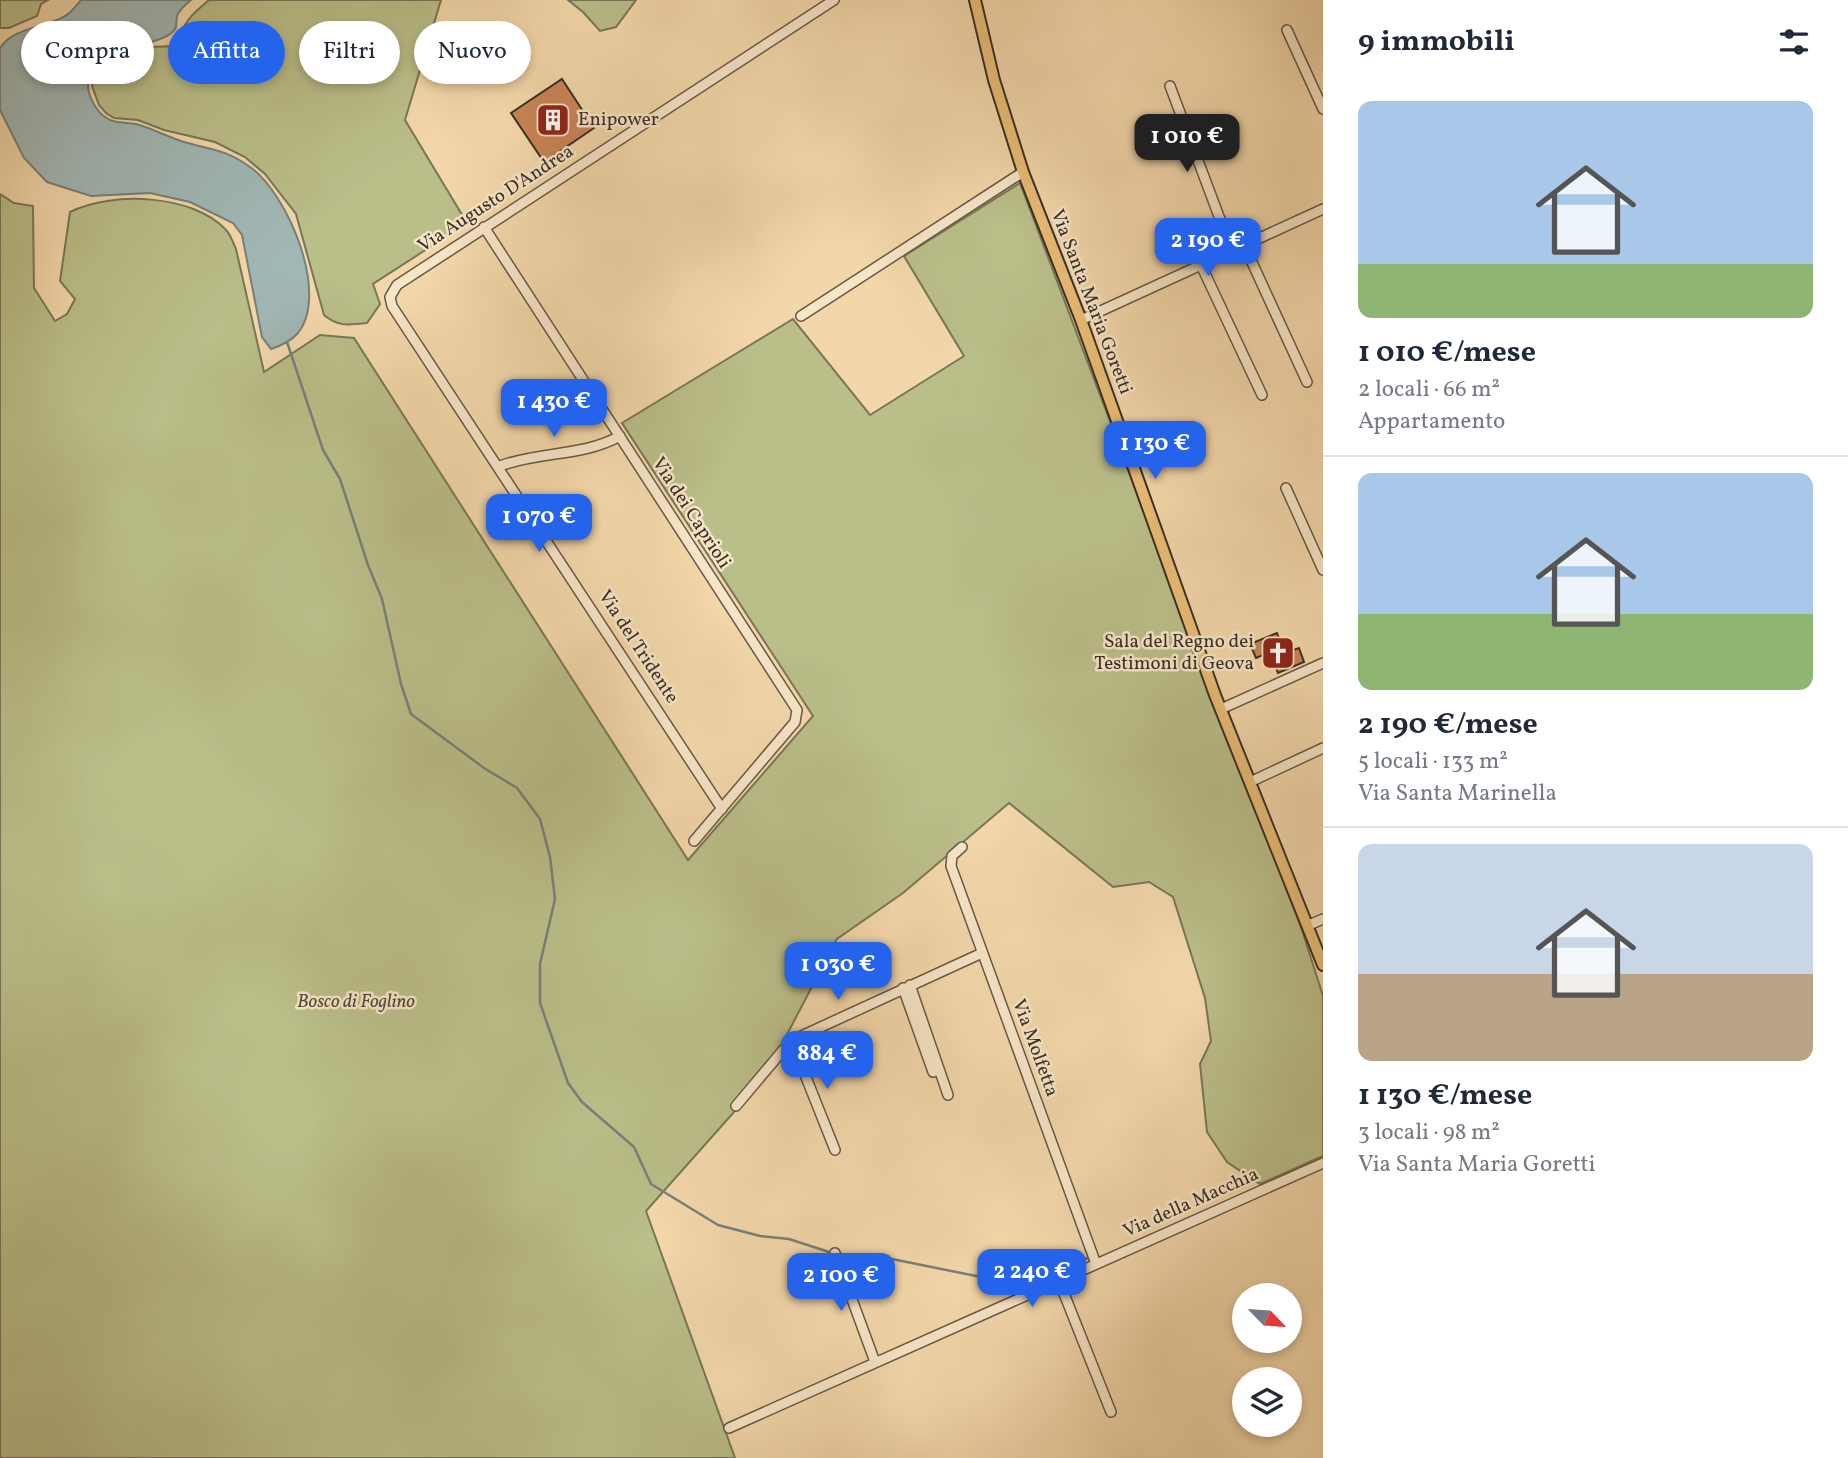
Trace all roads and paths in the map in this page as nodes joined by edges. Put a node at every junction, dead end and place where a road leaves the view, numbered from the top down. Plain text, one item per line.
1 (834, 0) edge
2 (975, 0) edge
3 (1287, 30) dead end
4 (1170, 86) dead end
5 (1323, 109) edge
6 (1023, 172) junction
7 (1323, 209) edge
8 (484, 227) junction
9 (1244, 245) junction
10 (1232, 251) junction
11 (1201, 265) junction
12 (391, 294) joint
13 (801, 316) dead end
14 (1081, 320) junction
15 (1307, 382) dead end
16 (1262, 396) dead end
17 (620, 436) junction
18 (500, 466) junction
19 (1286, 488) dead end
20 (1323, 570) edge
21 (1323, 663) edge
22 (1221, 709) junction
23 (1323, 748) edge
24 (1250, 782) junction
25 (722, 808) junction
26 (694, 841) dead end
27 (962, 847) dead end
28 (1323, 919) edge
29 (1309, 925) junction
30 (982, 953) junction
31 (1323, 965) edge
32 (906, 987) junction
33 (792, 1042) junction
34 (933, 1072) dead end
35 (948, 1095) dead end
36 (736, 1106) dead end
37 (835, 1150) dead end
38 (1323, 1163) edge
39 (835, 1253) dead end
40 (1096, 1264) junction
41 (1059, 1281) junction
42 (875, 1363) junction
43 (1111, 1412) dead end
44 (729, 1427) dead end

1 - 8 street, Via Augusto D'Andrea
2 - 6 main road, Via Santa Maria Goretti
3 - 5 street
4 - 10 street
6 - 13 street
6 - 14 main road, Via Santa Maria Goretti
7 - 9 street
8 - 12 street, Via Augusto D'Andrea
8 - 17 street, Via dei Caprioli
9 - 10 street
9 - 15 street
10 - 11 street
11 - 14 street
11 - 16 street
12 - 18 street, Via del Tridente
14 - 22 main road, Via Santa Maria Goretti
17 - 18 street
17 - 25 street, Via dei Caprioli
18 - 25 street, Via del Tridente
19 - 20 street
21 - 22 street
22 - 24 main road, Via Santa Maria Goretti
23 - 24 street
24 - 29 main road, Via Santa Maria Goretti
25 - 26 street
27 - 30 street, Via Molfetta
28 - 29 street
29 - 31 main road, Via Santa Maria Goretti
30 - 32 street
30 - 40 street, Via Molfetta
32 - 33 street
32 - 34 street
32 - 35 street
33 - 36 street
33 - 37 street
38 - 40 street, Via della Macchia
39 - 42 street
40 - 41 street, Via della Macchia
41 - 42 street, Via della Macchia
41 - 43 street
42 - 44 street, Via della Macchia

